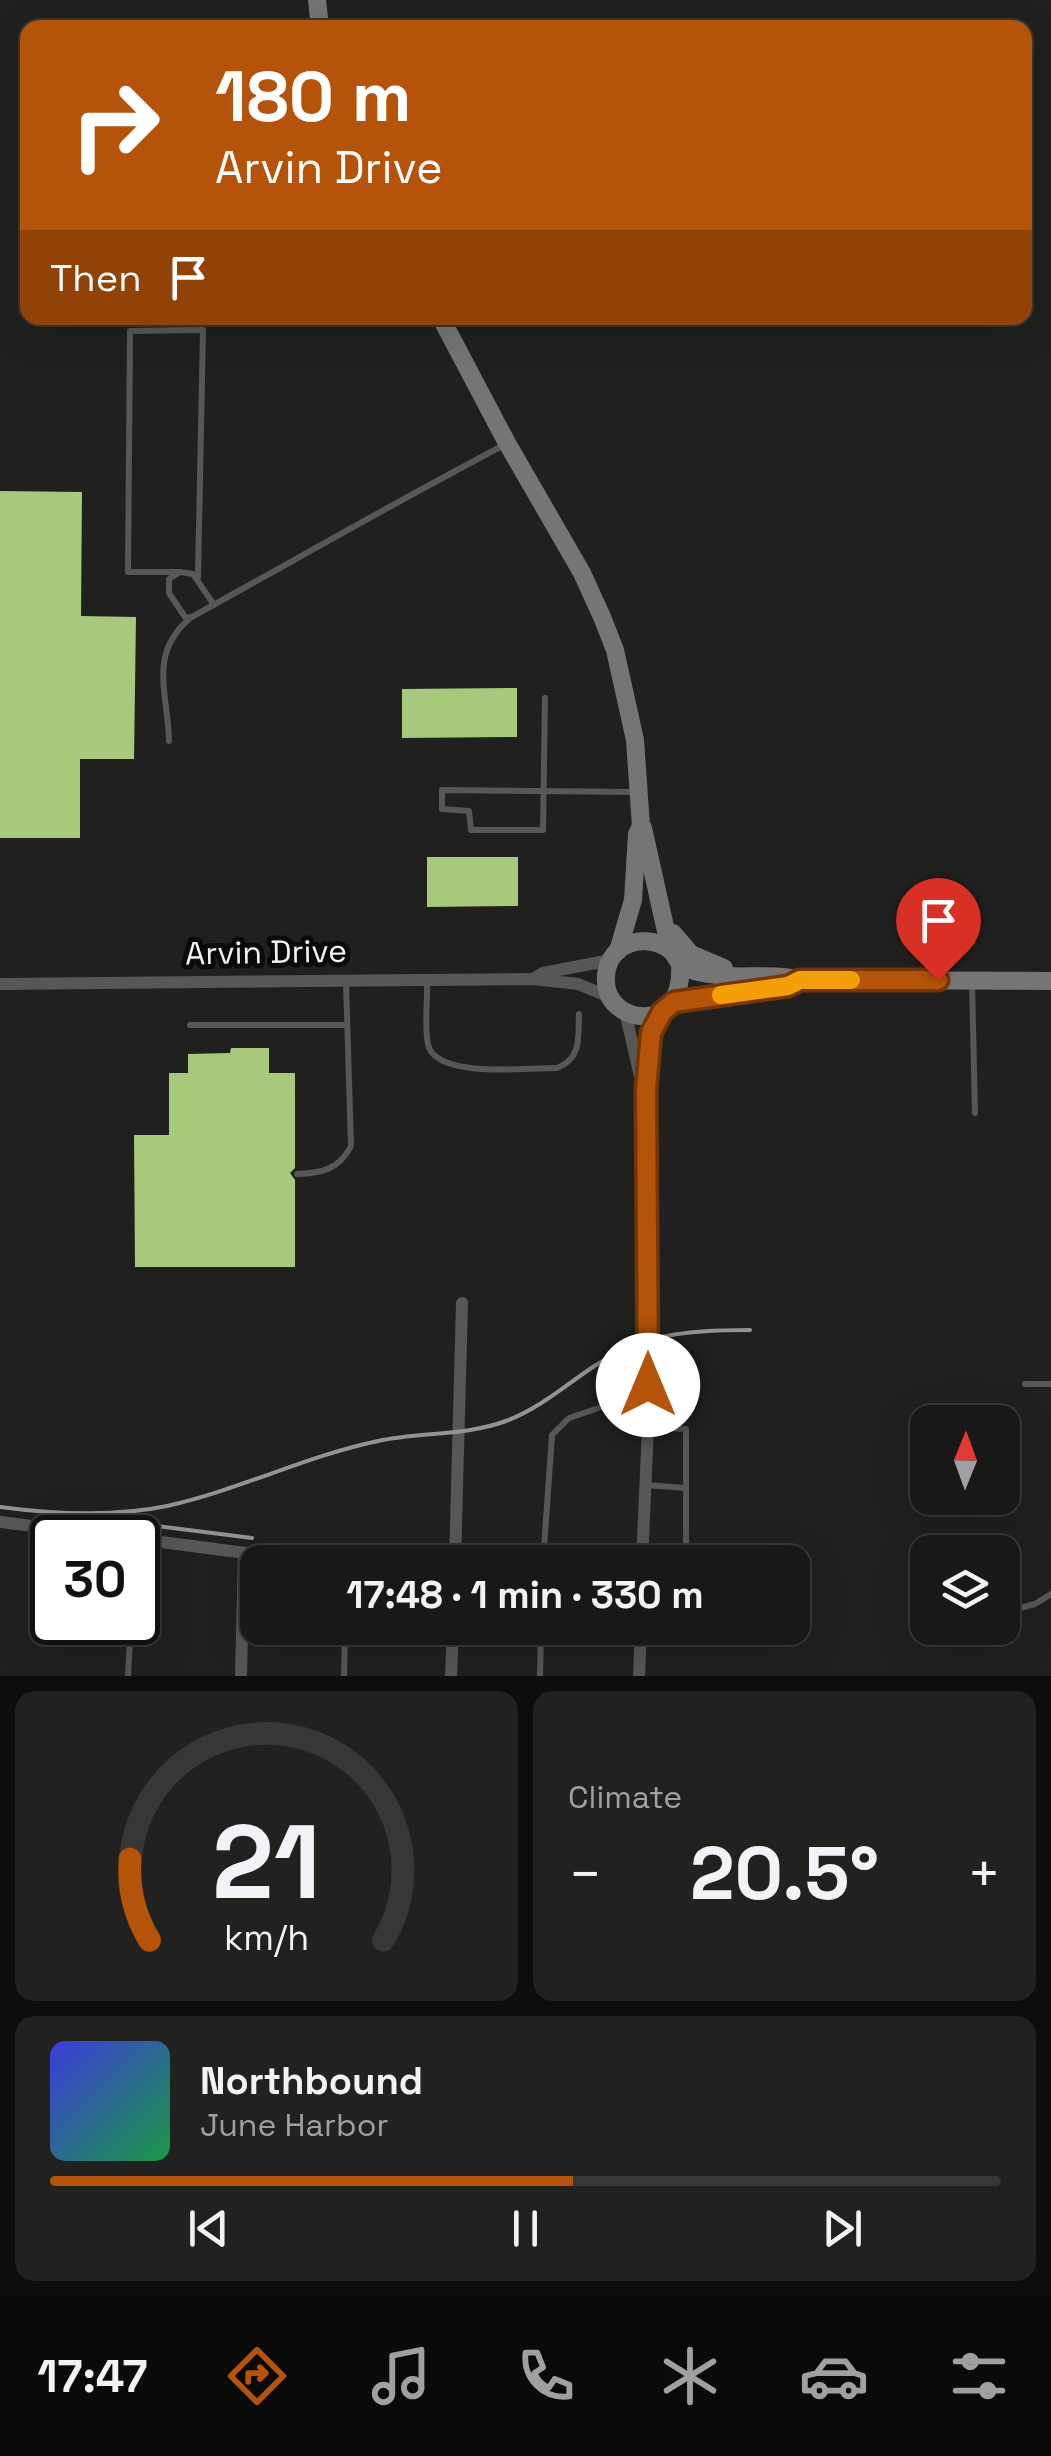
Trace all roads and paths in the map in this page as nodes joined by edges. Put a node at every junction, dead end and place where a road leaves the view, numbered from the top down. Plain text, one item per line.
1 (445, 325) edge
2 (507, 443) junction
3 (180, 572) junction
4 (198, 577) junction
5 (214, 605) junction
6 (190, 618) junction
7 (545, 698) dead end
8 (169, 741) dead end
9 (546, 792) junction
10 (640, 792) junction
11 (641, 826) junction
12 (660, 915) junction
13 (614, 955) junction
14 (675, 957) junction
15 (754, 977) junction
16 (533, 979) junction
17 (428, 980) junction
18 (800, 980) junction
19 (972, 980) junction
20 (346, 981) junction
21 (1051, 981) edge
22 (0, 984) edge
23 (610, 997) junction
24 (668, 1007) junction
25 (625, 1011) junction
26 (579, 1014) dead end
27 (190, 1024) dead end
28 (347, 1025) junction
29 (646, 1090) junction
30 (976, 1112) dead end
31 (296, 1174) dead end
32 (462, 1303) dead end
33 (1025, 1384) dead end
34 (1051, 1384) edge
35 (648, 1392) junction
36 (648, 1427) junction
37 (644, 1485) junction
38 (686, 1488) junction
39 (0, 1522) edge
40 (30, 1526) edge
41 (160, 1542) edge
42 (455, 1545) edge
43 (544, 1545) edge
44 (642, 1545) edge
45 (686, 1545) edge
46 (240, 1552) edge
47 (1051, 1594) edge
48 (1020, 1608) edge
49 (130, 1645) edge
50 (242, 1645) edge
51 (345, 1645) edge
52 (453, 1645) edge
53 (541, 1645) edge
54 (640, 1645) edge
55 (128, 1676) edge
56 (241, 1676) edge
57 (344, 1676) edge
58 (452, 1676) edge
59 (540, 1676) edge
60 (639, 1676) edge

1 - 2 street
2 - 5 lane
2 - 10 street
3 - 4 lane
3 - 4 lane
3 - 6 lane
4 - 5 lane
5 - 6 lane
6 - 8 lane
7 - 9 lane
9 - 9 lane
9 - 10 lane
10 - 11 street
11 - 12 street
11 - 13 street
12 - 14 street
12 - 15 street
13 - 14 street, Arvin Drive
13 - 16 street, Arvin Drive
13 - 23 street
14 - 15 street, Arvin Drive
14 - 24 street
15 - 18 street, Arvin Drive
16 - 17 street, Arvin Drive
16 - 23 street, Arvin Drive
17 - 20 street, Arvin Drive
17 - 26 lane
18 - 19 street, Arvin Drive
18 - 24 street, Arvin Drive
19 - 21 street, Arvin Drive
19 - 30 lane
20 - 22 street, Arvin Drive
20 - 28 lane
23 - 25 street, Arvin Drive
24 - 25 street, Arvin Drive
24 - 29 street
25 - 29 street
27 - 28 lane
28 - 31 lane
29 - 35 street
32 - 42 street
33 - 34 lane
35 - 36 street
35 - 43 lane
36 - 37 street
36 - 38 lane
37 - 38 lane
37 - 44 street
38 - 45 lane
39 - 40 street
41 - 46 street
47 - 48 lane
49 - 55 lane
50 - 56 street
51 - 57 lane
52 - 58 street
53 - 59 lane
54 - 60 street

